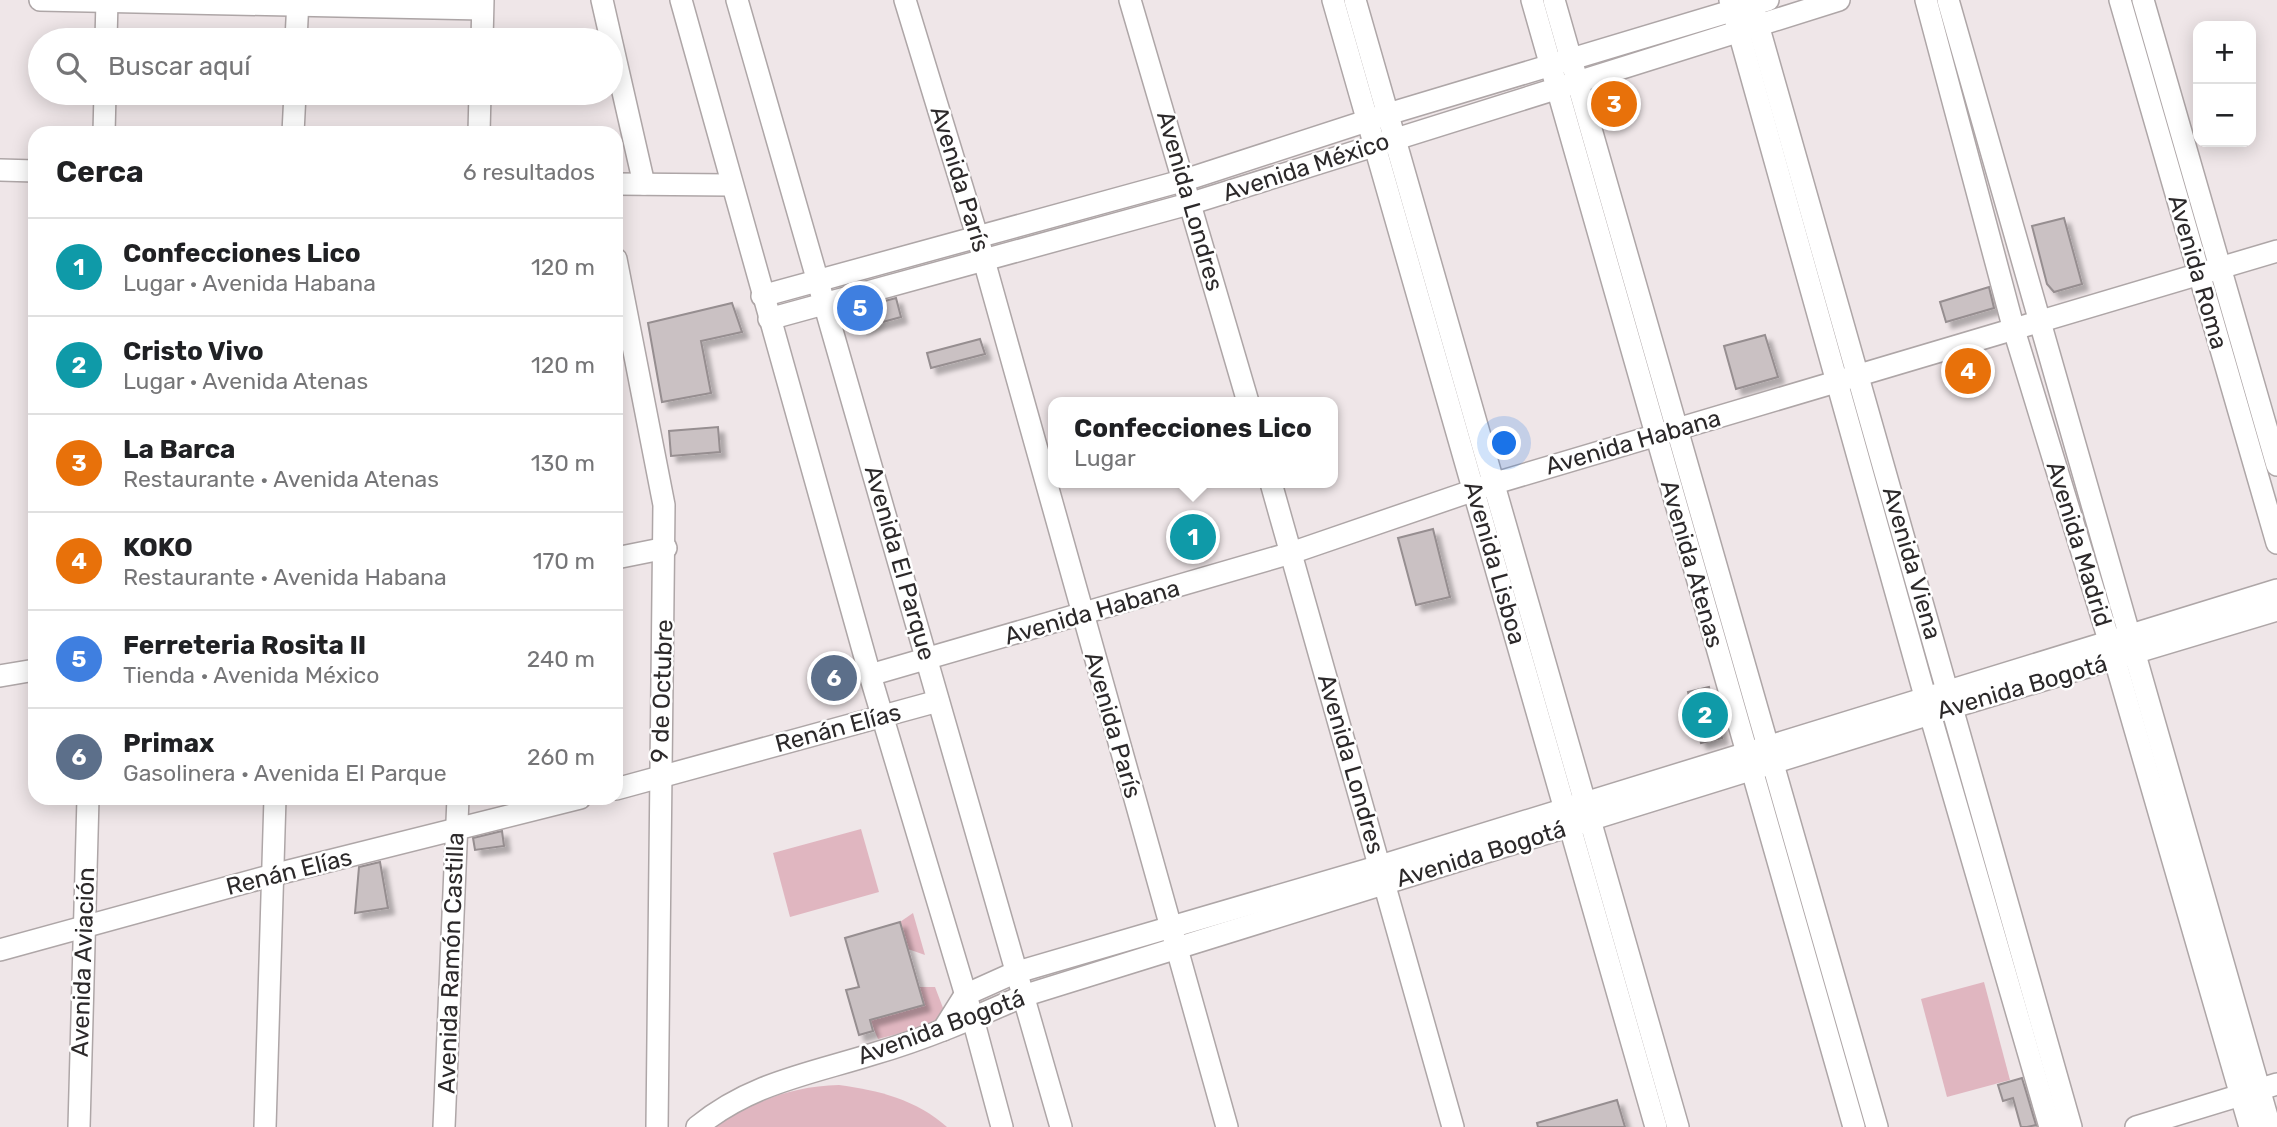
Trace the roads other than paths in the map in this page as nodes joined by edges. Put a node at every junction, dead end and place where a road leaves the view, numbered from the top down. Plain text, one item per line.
1 (40, 0) edge
2 (602, 0) edge
3 (681, 0) edge
4 (737, 0) edge
5 (905, 0) edge
6 (1130, 0) edge
7 (1333, 0) edge
8 (1355, 0) edge
9 (1532, 0) edge
10 (1554, 0) edge
11 (1839, 0) edge
12 (1926, 0) edge
13 (1948, 0) edge
14 (2120, 0) edge
15 (2143, 0) edge
16 (107, 1) edge
17 (298, 3) edge
18 (1747, 3) edge
19 (483, 5) edge
20 (106, 28) edge
21 (297, 28) edge
22 (482, 28) edge
23 (608, 28) edge
24 (1749, 29) junction
25 (1570, 58) junction
26 (1550, 65) junction
27 (1578, 83) junction
28 (1558, 89) junction
29 (623, 92) edge
30 (105, 105) edge
31 (294, 105) edge
32 (480, 105) edge
33 (1388, 114) junction
34 (1367, 120) junction
35 (104, 126) edge
36 (293, 126) edge
37 (479, 126) edge
38 (1385, 141) junction
39 (0, 170) edge
40 (28, 171) edge
41 (1185, 180) junction
42 (623, 184) edge
43 (644, 184) junction
44 (730, 185) junction
45 (1192, 203) junction
46 (978, 239) junction
47 (2277, 251) edge
48 (985, 262) junction
49 (2209, 270) junction
50 (818, 280) junction
51 (623, 295) edge
52 (762, 296) junction
53 (826, 305) junction
54 (769, 319) junction
55 (2039, 322) junction
56 (2014, 330) junction
57 (1849, 380) junction
58 (1247, 397) edge
59 (1665, 432) junction
60 (2277, 465) edge
61 (1483, 487) junction
62 (1272, 488) edge
63 (2277, 543) edge
64 (666, 548) junction
65 (1291, 553) junction
66 (623, 557) edge
67 (2277, 590) edge
68 (2277, 610) edge
69 (1082, 614) junction
70 (2133, 646) junction
71 (2112, 652) junction
72 (928, 660) junction
73 (28, 671) edge
74 (870, 675) junction
75 (0, 676) edge
76 (1951, 699) junction
77 (938, 701) junction
78 (1927, 705) junction
79 (882, 716) junction
80 (1759, 758) junction
81 (659, 777) junction
82 (623, 787) edge
83 (88, 805) edge
84 (275, 805) edge
85 (458, 805) edge
86 (553, 805) edge
87 (1577, 815) junction
88 (457, 830) junction
89 (273, 875) junction
90 (1382, 875) junction
91 (84, 928) junction
92 (1174, 939) junction
93 (0, 950) edge
94 (1021, 971) junction
95 (965, 995) junction
96 (1023, 996) junction
97 (974, 1019) junction
98 (943, 1030) junction
99 (2259, 1090) edge
100 (79, 1127) edge
101 (265, 1127) edge
102 (444, 1127) edge
103 (657, 1127) edge
104 (697, 1127) edge
105 (1002, 1127) edge
106 (1061, 1127) edge
107 (1227, 1127) edge
108 (1453, 1127) edge
109 (1656, 1127) edge
110 (1678, 1127) edge
111 (1854, 1127) edge
112 (1877, 1127) edge
113 (2050, 1127) edge
114 (2071, 1127) edge
115 (2136, 1127) edge
116 (2250, 1127) edge
117 (2270, 1127) edge

1 - 16 street
2 - 23 street
3 - 44 street
4 - 50 street, Avenida El Parque
5 - 46 street, Avenida París
6 - 41 street, Avenida Londres
7 - 34 street, Avenida Lisboa
8 - 33 street, Avenida Lisboa
9 - 26 street, Avenida Atenas
10 - 25 street, Avenida Atenas
11 - 24 street, Avenida México
12 - 56 street, Avenida Madrid
13 - 55 street, Avenida Madrid
14 - 49 street, Avenida Roma
15 - 49 street, Avenida Roma
16 - 17 street
16 - 20 street
17 - 19 street
17 - 21 street
18 - 24 street, Avenida Viena
18 - 25 street, Avenida México
19 - 22 street
24 - 27 street, Avenida México
24 - 57 street, Avenida Viena
25 - 26 street, Avenida México
25 - 27 street, Avenida Atenas
26 - 28 street, Avenida Atenas
26 - 33 street, Avenida México
27 - 28 street, Avenida México
27 - 59 street, Avenida Atenas
28 - 38 street, Avenida México
28 - 59 street, Avenida Atenas
29 - 43 street
30 - 35 street
31 - 36 street
32 - 37 street
33 - 34 street, Avenida México
33 - 38 street, Avenida Lisboa
34 - 38 street, Avenida Lisboa
34 - 41 street, Avenida México
38 - 45 street, Avenida México
38 - 61 street, Avenida Lisboa
39 - 40 street
41 - 45 street, Avenida Londres
41 - 46 street, Avenida México
42 - 43 street
43 - 44 street
44 - 52 street
45 - 48 street, Avenida México
45 - 58 street, Avenida Londres
46 - 48 street, Avenida París
46 - 50 street, Avenida México
47 - 49 street, Avenida Habana
48 - 53 street, Avenida México
48 - 69 street, Avenida París
49 - 55 street, Avenida Habana
49 - 60 street, Avenida Roma
49 - 63 street, Avenida Roma
50 - 52 street, Avenida México
50 - 53 street, Avenida El Parque
51 - 64 street, 9 de Octubre
52 - 54 street
53 - 54 street, Avenida México
53 - 72 street, Avenida El Parque
54 - 74 street
55 - 56 street, Avenida Habana
55 - 70 street, Avenida Madrid
56 - 57 street, Avenida Habana
56 - 71 street, Avenida Madrid
57 - 59 street, Avenida Habana
57 - 76 street, Avenida Viena
57 - 78 street, Avenida Viena
59 - 61 street, Avenida Habana
59 - 80 street, Avenida Atenas
61 - 65 street, Avenida Habana
61 - 87 street, Avenida Lisboa
62 - 65 street, Avenida Londres
64 - 66 street
64 - 81 street, 9 de Octubre
65 - 69 street, Avenida Habana
65 - 90 street, Avenida Londres
67 - 70 street, Avenida Bogotá
68 - 70 street, Avenida Bogotá
69 - 72 street, Avenida Habana
69 - 92 street, Avenida París
70 - 71 street, Avenida Bogotá
70 - 99 street, Avenida Madrid
71 - 76 street, Avenida Bogotá
71 - 99 street, Avenida Madrid
72 - 74 street, Avenida Habana
72 - 77 street, Avenida El Parque
73 - 75 street
74 - 79 street
76 - 78 street, Avenida Bogotá
76 - 114 street, Avenida Viena
77 - 79 street, Renán Elías
77 - 94 street, Avenida El Parque
78 - 80 street, Avenida Bogotá
78 - 113 street, Avenida Viena
79 - 81 street, Renán Elías
79 - 95 street
80 - 87 street, Avenida Bogotá
80 - 111 street, Avenida Atenas
80 - 112 street, Avenida Atenas
81 - 82 street, Renán Elías
81 - 103 street, 9 de Octubre
83 - 91 street, Avenida Aviación
84 - 89 street
85 - 88 street, Avenida Ramón Castilla
86 - 88 street, Renán Elías
87 - 90 street, Avenida Bogotá
87 - 109 street, Avenida Lisboa
87 - 110 street, Avenida Lisboa
88 - 89 street, Renán Elías
88 - 102 street, Avenida Ramón Castilla
89 - 91 street, Renán Elías
89 - 101 street
90 - 92 street, Avenida Bogotá
90 - 108 street, Avenida Londres
91 - 93 street, Renán Elías
91 - 100 street, Avenida Aviación
92 - 94 street, Avenida Bogotá
92 - 96 street, Avenida Bogotá
92 - 107 street, Avenida París
94 - 95 street, Avenida Bogotá
94 - 96 street, Avenida El Parque
95 - 97 street
95 - 98 street
96 - 97 street, Avenida Bogotá
96 - 106 street, Avenida El Parque
97 - 98 street, Avenida Bogotá
97 - 105 street
98 - 104 street, Avenida Bogotá
99 - 115 street
99 - 116 street, Avenida Madrid
99 - 117 street, Avenida Madrid

